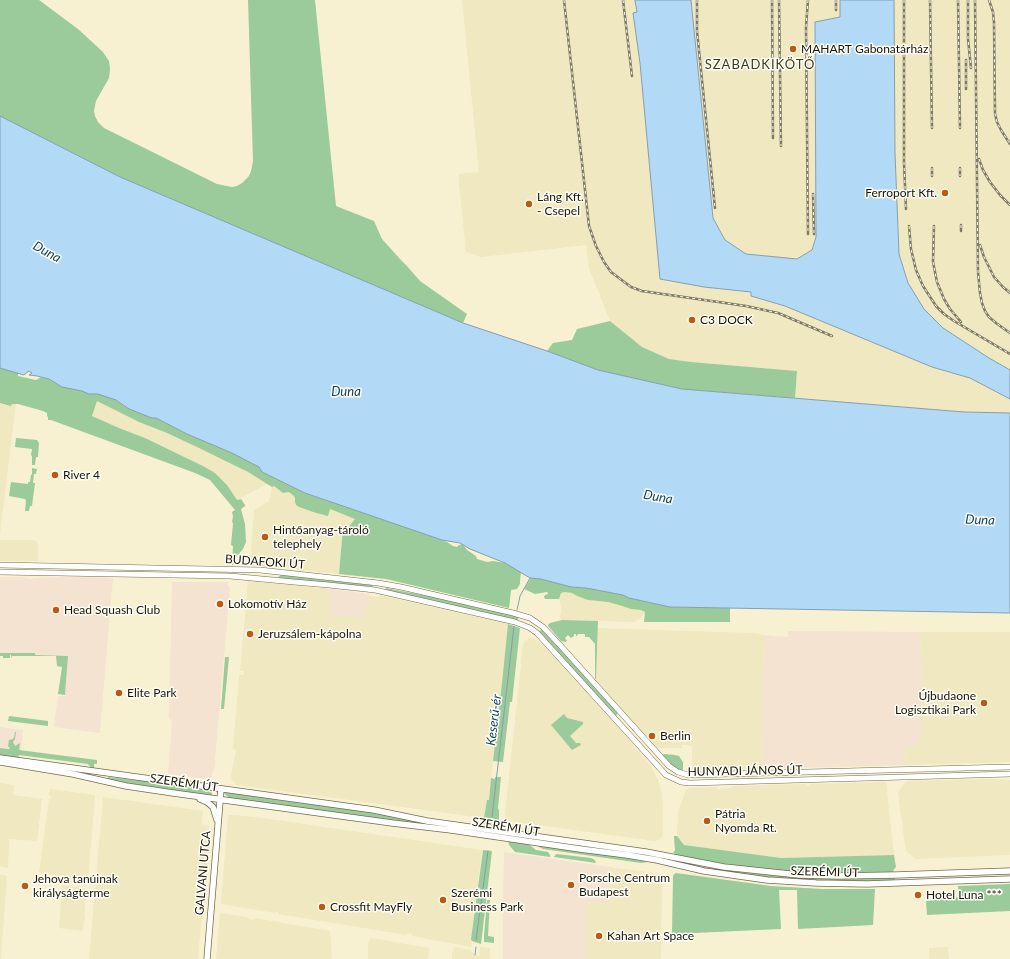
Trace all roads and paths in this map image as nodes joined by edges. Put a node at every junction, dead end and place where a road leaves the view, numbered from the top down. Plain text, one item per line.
1 (0, 565) edge
2 (32, 566) junction
3 (41, 566) junction
4 (117, 567) junction
5 (210, 568) junction
6 (0, 572) edge
7 (275, 572) junction
8 (36, 573) junction
9 (49, 573) junction
10 (117, 574) junction
11 (210, 575) junction
12 (274, 580) junction
13 (378, 583) junction
14 (375, 590) junction
15 (524, 616) joint
16 (522, 624) joint
17 (622, 714) junction
18 (615, 719) junction
19 (634, 727) junction
20 (628, 733) junction
21 (0, 758) edge
22 (0, 762) edge
23 (1010, 767) edge
24 (968, 768) junction
25 (889, 770) junction
26 (856, 771) junction
27 (808, 772) junction
28 (758, 774) junction
29 (766, 774) junction
30 (968, 774) junction
31 (1010, 774) edge
32 (688, 775) junction
33 (889, 777) junction
34 (845, 778) junction
35 (865, 778) junction
36 (808, 779) junction
37 (676, 780) junction
38 (758, 781) junction
39 (766, 781) junction
40 (221, 789) junction
41 (196, 797) junction
42 (220, 799) junction
43 (218, 828) junction
44 (1010, 872) edge
45 (1010, 879) edge
46 (207, 959) edge

1 - 2 main road, BUDAFOKI ÚT
2 - 3 main road, BUDAFOKI ÚT
2 - 8 main road
3 - 4 main road, BUDAFOKI ÚT
3 - 8 main road
3 - 9 main road
4 - 5 main road, BUDAFOKI ÚT
4 - 10 main road
5 - 7 main road, BUDAFOKI ÚT
5 - 11 main road
6 - 8 main road, BUDAFOKI ÚT
7 - 12 main road
7 - 13 main road, BUDAFOKI ÚT
8 - 9 main road, BUDAFOKI ÚT
9 - 10 main road, BUDAFOKI ÚT
10 - 11 main road, BUDAFOKI ÚT
11 - 12 main road, BUDAFOKI ÚT
12 - 14 main road, BUDAFOKI ÚT
13 - 14 main road
13 - 15 main road, BUDAFOKI ÚT
14 - 16 main road, BUDAFOKI ÚT
15 - 17 main road, HUNYADI JÁNOS ÚT
16 - 18 main road, HUNYADI JÁNOS ÚT
17 - 18 main road
17 - 19 main road, HUNYADI JÁNOS ÚT
18 - 20 main road, HUNYADI JÁNOS ÚT
19 - 20 main road
19 - 32 main road, HUNYADI JÁNOS ÚT
20 - 37 main road, HUNYADI JÁNOS ÚT
21 - 40 main road, SZERÉMI ÚT
22 - 41 main road, SZERÉMI ÚT
23 - 24 main road, HUNYADI JÁNOS ÚT
24 - 25 main road, HUNYADI JÁNOS ÚT
24 - 30 main road
25 - 26 main road, HUNYADI JÁNOS ÚT
25 - 33 main road
26 - 27 main road, HUNYADI JÁNOS ÚT
26 - 34 main road
26 - 35 main road
27 - 29 main road, HUNYADI JÁNOS ÚT
27 - 36 main road
28 - 29 main road, HUNYADI JÁNOS ÚT
28 - 32 main road, HUNYADI JÁNOS ÚT
28 - 38 main road
29 - 39 main road
30 - 31 main road, HUNYADI JÁNOS ÚT
30 - 33 main road, HUNYADI JÁNOS ÚT
32 - 37 main road
33 - 35 main road, HUNYADI JÁNOS ÚT
34 - 35 main road, HUNYADI JÁNOS ÚT
34 - 36 main road, HUNYADI JÁNOS ÚT
36 - 39 main road, HUNYADI JÁNOS ÚT
37 - 38 main road, HUNYADI JÁNOS ÚT
38 - 39 main road, HUNYADI JÁNOS ÚT
40 - 42 main road, GALVANI UTCA
40 - 44 main road, SZERÉMI ÚT
41 - 42 main road, SZERÉMI ÚT
41 - 43 main road
42 - 43 main road, GALVANI UTCA
42 - 45 main road, SZERÉMI ÚT
43 - 46 main road, GALVANI UTCA

